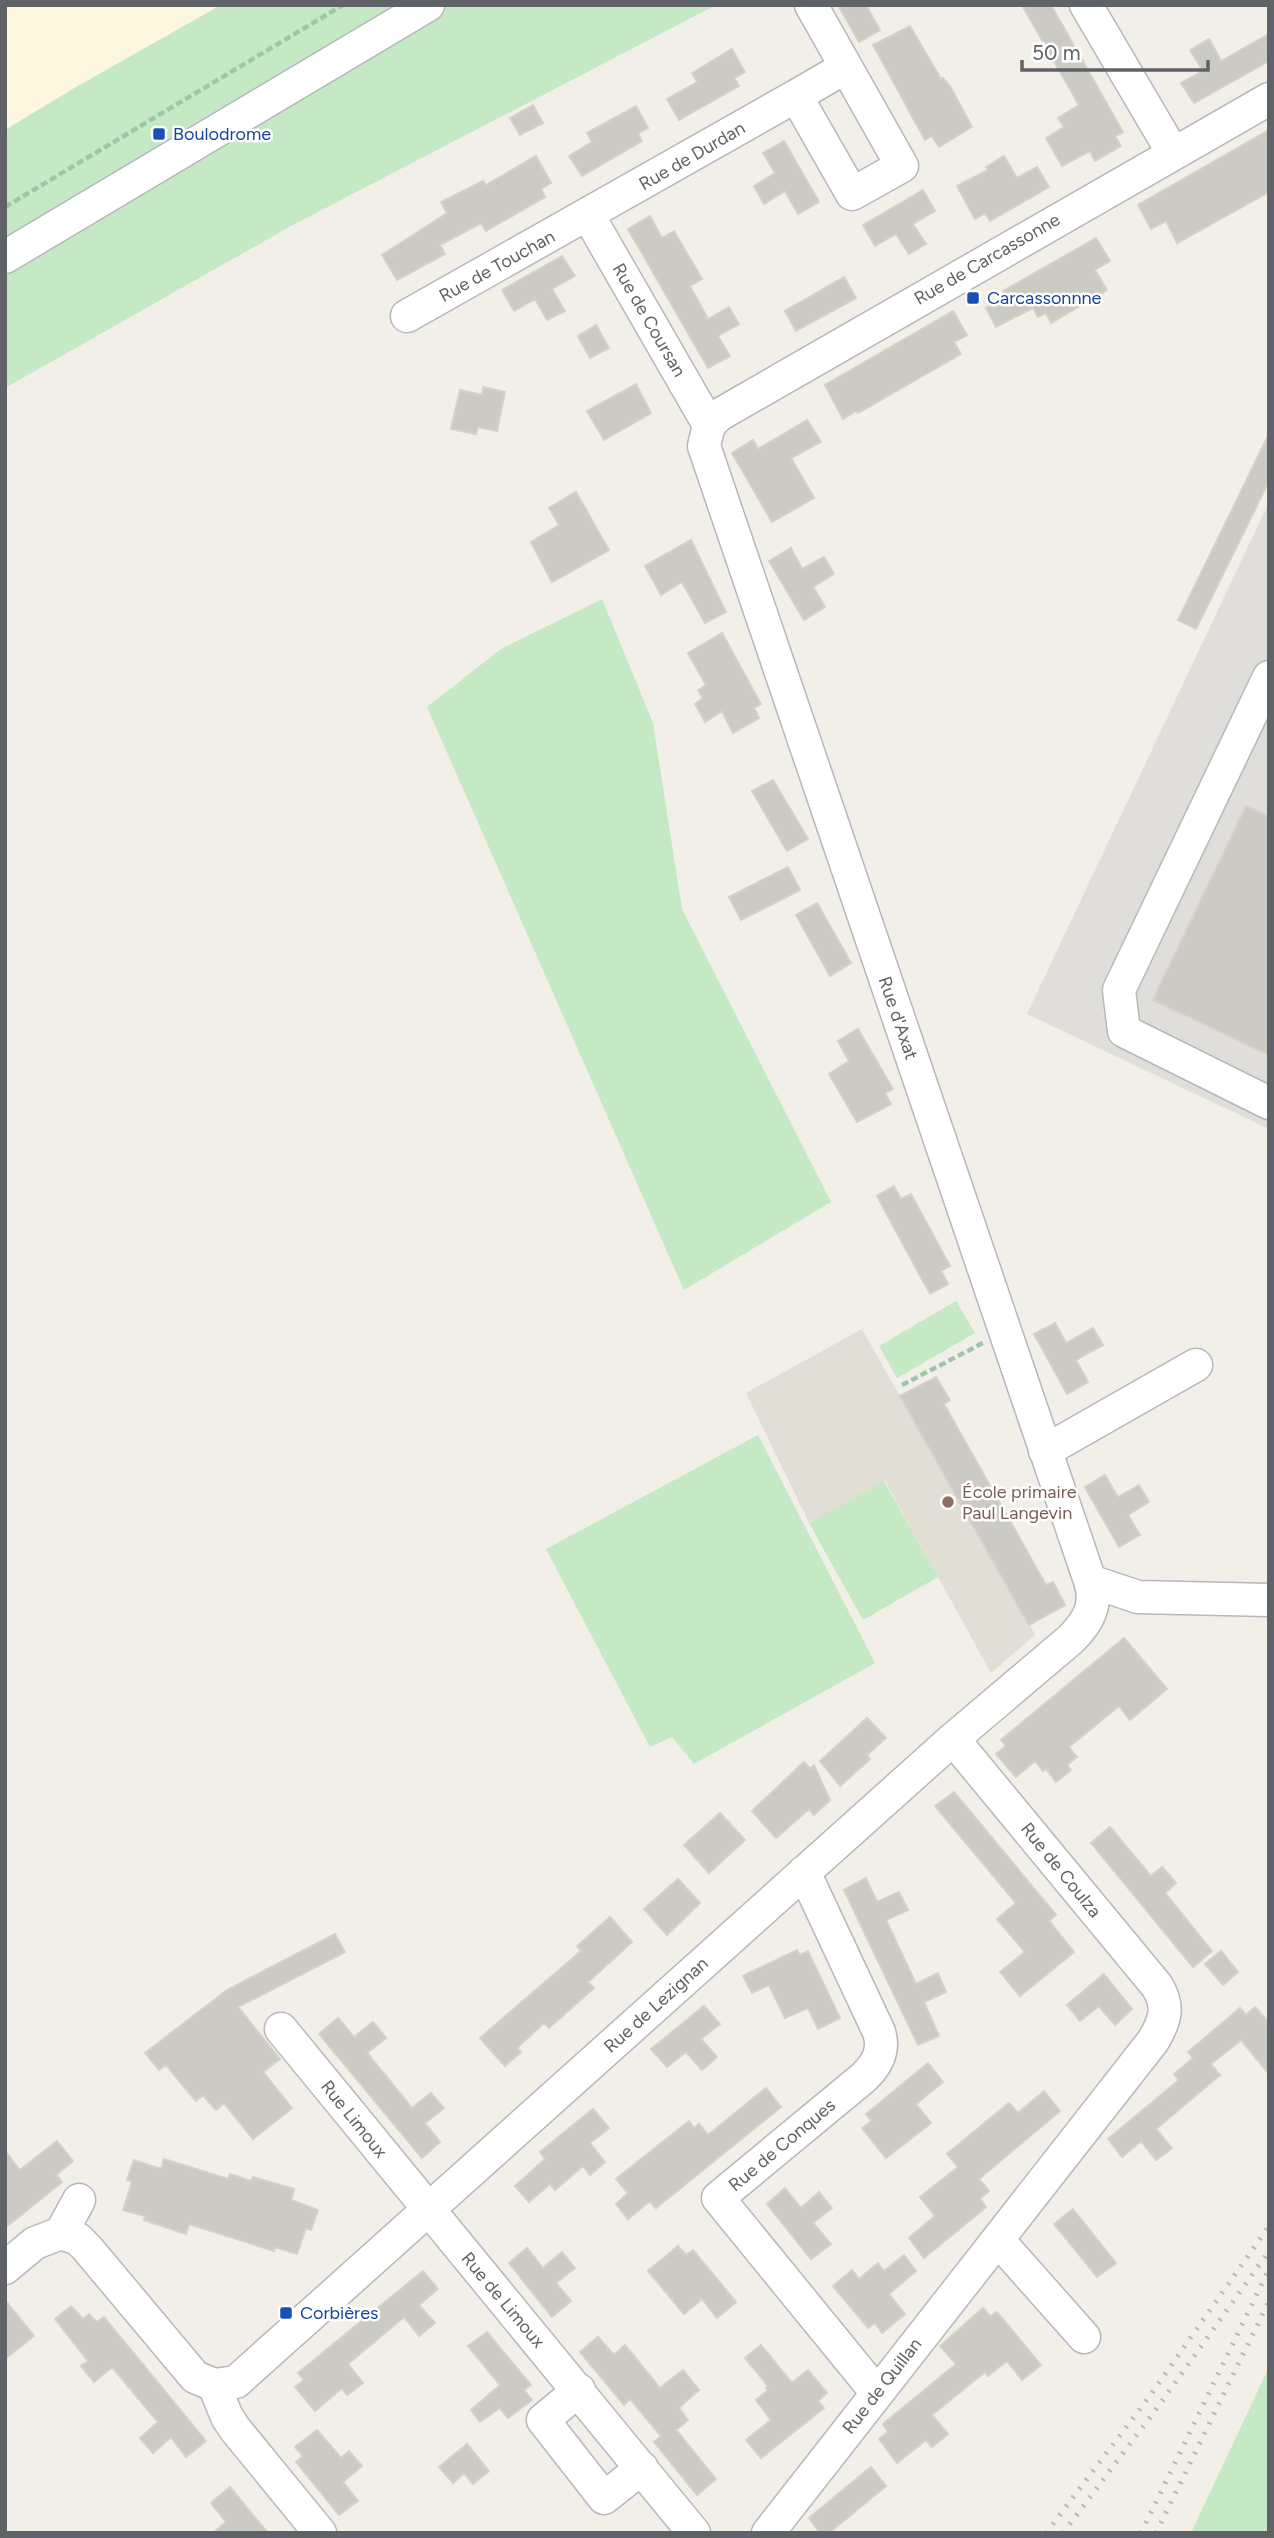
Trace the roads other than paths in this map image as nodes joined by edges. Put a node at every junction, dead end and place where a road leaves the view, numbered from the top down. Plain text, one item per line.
1 (428, 5) edge
2 (811, 5) edge
3 (1086, 5) edge
4 (846, 67) junction
5 (796, 96) junction
6 (1269, 99) edge
7 (1173, 153) junction
8 (588, 215) junction
9 (5, 257) edge
10 (407, 316) dead end
11 (709, 425) junction
12 (1269, 677) edge
13 (1269, 1103) edge
14 (1196, 1365) dead end
15 (1045, 1451) junction
16 (1091, 1596) junction
17 (1269, 1600) edge
18 (953, 1739) junction
19 (804, 1872) junction
20 (1165, 2004) joint
21 (281, 2029) dead end
22 (79, 2200) dead end
23 (428, 2210) junction
24 (61, 2233) junction
25 (998, 2240) junction
26 (5, 2268) edge
27 (1084, 2337) dead end
28 (214, 2385) junction
29 (579, 2390) junction
30 (877, 2393) junction
31 (642, 2468) junction
32 (320, 2533) edge
33 (694, 2533) edge
34 (768, 2533) edge

1 - 9 street
2 - 4 street
3 - 7 street
4 - 5 street, Rue de Durdan
4 - 5 street
5 - 8 street, Rue de Durdan
6 - 7 street, Rue de Carcassonne
7 - 11 street, Rue de Carcassonne
8 - 10 street, Rue de Touchan
8 - 11 street, Rue de Coursan
11 - 15 street, Rue d'Axat
12 - 13 street
14 - 15 street
15 - 16 street, Rue d'Axat
16 - 17 street
16 - 18 street, Rue de Lezignan
18 - 19 street, Rue de Lezignan
18 - 20 street, Rue de Coulza
19 - 23 street, Rue de Lezignan
19 - 30 street, Rue de Conques
20 - 25 street, Rue de Quillan
21 - 23 street, Rue Limoux
22 - 24 street
23 - 28 street, Rue de Lezignan
23 - 29 street, Rue de Limoux
24 - 26 street
24 - 28 street
25 - 27 street
25 - 30 street, Rue de Quillan
28 - 32 street
29 - 31 street, Rue de Limoux
29 - 31 street
30 - 34 street, Rue de Quillan
31 - 33 street, Rue de Limoux

